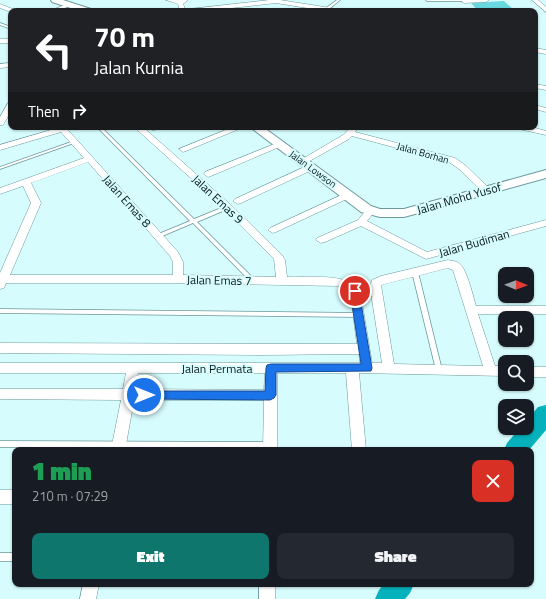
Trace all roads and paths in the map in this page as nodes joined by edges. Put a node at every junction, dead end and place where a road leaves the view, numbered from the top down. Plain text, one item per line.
1 (54, 0) edge
2 (169, 0) edge
3 (276, 0) edge
4 (339, 0) edge
5 (427, 0) edge
6 (463, 0) edge
7 (486, 0) edge
8 (535, 0) edge
9 (183, 1) edge
10 (68, 5) junction
11 (470, 7) dead end
12 (61, 8) edge
13 (78, 8) edge
14 (213, 8) edge
15 (316, 8) edge
16 (329, 8) edge
17 (546, 10) edge
18 (8, 114) edge
19 (0, 123) edge
20 (59, 130) edge
21 (67, 130) edge
22 (101, 130) edge
23 (141, 130) edge
24 (232, 130) edge
25 (260, 130) edge
26 (353, 130) edge
27 (534, 130) edge
28 (546, 133) edge
29 (75, 142) junction
30 (280, 145) junction
31 (0, 148) edge
32 (183, 149) dead end
33 (89, 159) junction
34 (307, 164) junction
35 (0, 168) edge
36 (208, 174) dead end
37 (546, 174) edge
38 (26, 182) junction
39 (486, 190) junction
40 (0, 191) edge
41 (348, 195) junction
42 (238, 201) dead end
43 (228, 207) junction
44 (370, 211) junction
45 (193, 221) junction
46 (361, 222) junction
47 (546, 223) edge
48 (273, 230) dead end
49 (158, 236) junction
50 (321, 240) dead end
51 (415, 272) junction
52 (178, 279) junction
53 (252, 280) junction
54 (282, 281) junction
55 (2, 283) edge
56 (472, 310) junction
57 (546, 310) edge
58 (0, 311) edge
59 (359, 314) junction
60 (0, 348) edge
61 (365, 349) junction
62 (0, 368) edge
63 (133, 368) junction
64 (271, 368) junction
65 (352, 368) junction
66 (367, 368) junction
67 (389, 368) junction
68 (439, 370) junction
69 (491, 371) junction
70 (498, 371) edge
71 (534, 372) edge
72 (546, 372) edge
73 (0, 394) edge
74 (128, 395) junction
75 (270, 395) junction
76 (0, 444) edge
77 (119, 447) edge
78 (270, 447) edge
79 (359, 447) edge
80 (0, 497) edge
81 (12, 497) edge
82 (0, 557) edge
83 (12, 557) edge
84 (90, 587) edge
85 (267, 587) edge
86 (88, 599) edge
87 (267, 599) edge

1 - 10 street
2 - 9 street
3 - 14 street
3 - 15 street
4 - 16 lane
5 - 6 lane
6 - 7 street
6 - 11 street
8 - 17 street
10 - 12 street
10 - 13 street
18 - 19 street
20 - 31 street
21 - 29 street, Jalan Emas 8
22 - 45 lane
23 - 43 street, Jalan Emas 9
24 - 32 street
25 - 30 street, Jalan Lowson
26 - 34 street
26 - 39 street, Jalan Borhan
27 - 28 street
29 - 33 street, Jalan Emas 8
29 - 35 lane
30 - 34 street, Jalan Lowson
30 - 36 street
33 - 38 street
33 - 49 street, Jalan Emas 8
34 - 41 street, Jalan Lowson
34 - 42 street
37 - 39 street, Jalan Mohd Yusof
38 - 40 street
38 - 55 street
39 - 44 street, Jalan Mohd Yusof
41 - 44 street, Jalan Lowson
41 - 48 street
43 - 45 lane
43 - 54 street, Jalan Emas 9
44 - 46 street
45 - 49 lane
45 - 53 lane
46 - 47 street, Jalan Budiman
46 - 50 street
49 - 52 street, Jalan Emas 8
51 - 56 street
51 - 67 street
51 - 68 lane
52 - 53 street, Jalan Emas 7
52 - 55 street, Jalan Emas 7
53 - 54 street, Jalan Emas 7
54 - 59 street, Jalan Emas 7
56 - 57 street
56 - 69 street
58 - 59 lane
59 - 61 street, Jalan Emas 7
60 - 61 street
61 - 66 street, Jalan Emas 7
62 - 63 street, Jalan Permata
63 - 64 street, Jalan Permata
63 - 74 street
64 - 65 street, Jalan Permata
64 - 75 street
65 - 66 street, Jalan Permata
65 - 79 street
66 - 67 street, Jalan Permata
67 - 68 street, Jalan Permata
68 - 69 street, Jalan Permata
69 - 70 street, Jalan Permata
71 - 72 street
73 - 74 street
74 - 75 street
74 - 77 street
75 - 78 street
76 - 77 lane
80 - 81 street
82 - 83 lane
84 - 86 street
85 - 87 street

